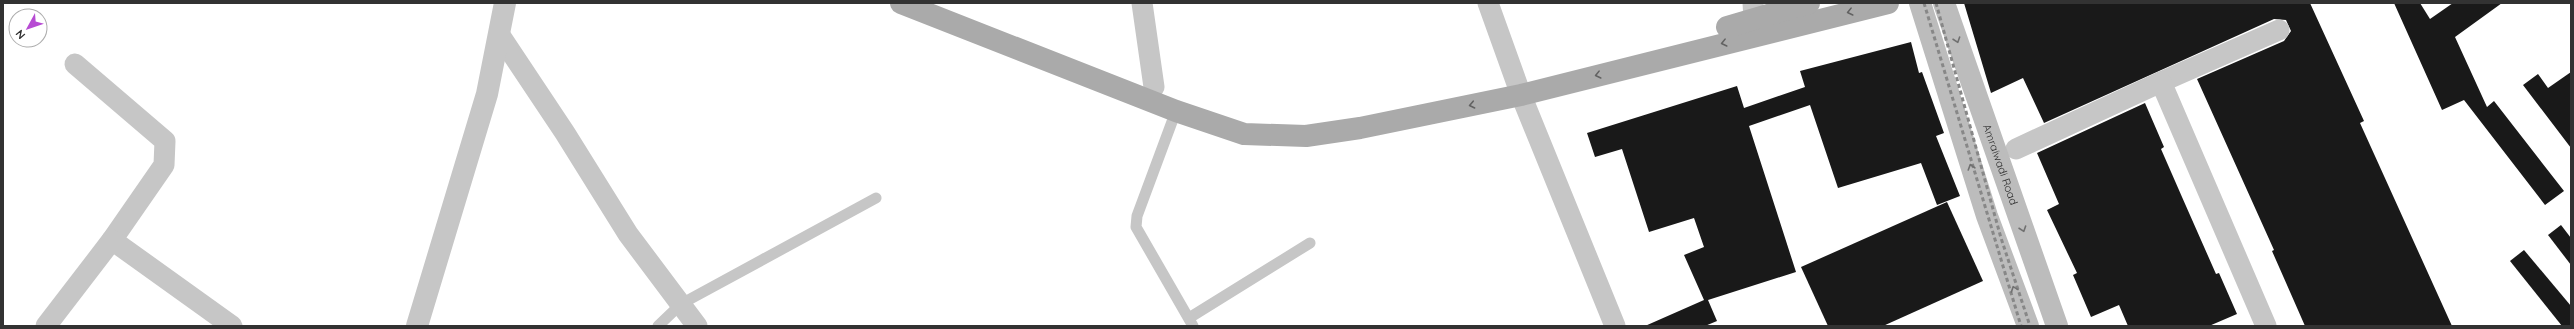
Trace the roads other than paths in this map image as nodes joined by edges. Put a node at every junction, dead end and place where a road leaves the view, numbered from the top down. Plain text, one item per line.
1 (505, 3) edge
2 (901, 3) edge
3 (942, 3) edge
4 (1142, 3) edge
5 (1488, 3) edge
6 (1809, 3) edge
7 (1888, 3) edge
8 (1920, 3) edge
9 (1944, 3) edge
10 (1753, 11) edge
11 (2279, 30) dead end
12 (499, 34) junction
13 (75, 64) dead end
14 (2161, 82) junction
15 (1154, 87) junction
16 (1519, 88) junction
17 (1176, 111) junction
18 (2016, 149) dead end
19 (876, 198) dead end
20 (112, 240) junction
21 (1310, 243) dead end
22 (681, 304) junction
23 (1191, 322) edge
24 (46, 326) edge
25 (232, 326) edge
26 (417, 326) edge
27 (658, 326) edge
28 (698, 326) edge
29 (1615, 326) edge
30 (2028, 326) edge
31 (2057, 326) edge
32 (2266, 326) edge

1 - 12 street
2 - 17 main road
3 - 15 main road
4 - 15 street
5 - 16 street
6 - 10 main road
7 -> 16 main road
30 -> 8 main road
9 -> 31 main road, Amraiwadi Road
10 - 16 main road
11 - 14 street
12 - 22 street
12 - 26 street
13 - 20 street
14 - 18 street
14 - 32 street
15 - 16 main road
16 -> 17 main road
16 - 29 street
17 - 23 lane
19 - 22 lane
20 - 24 street
20 - 25 street
21 - 23 lane
22 - 27 lane
22 - 28 street

